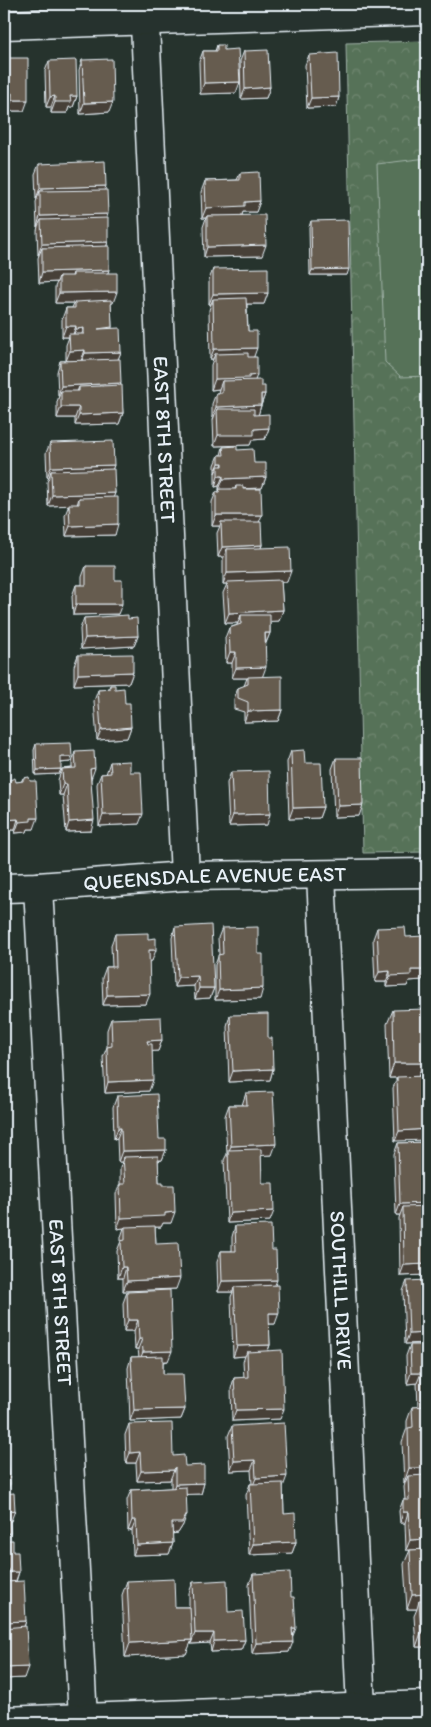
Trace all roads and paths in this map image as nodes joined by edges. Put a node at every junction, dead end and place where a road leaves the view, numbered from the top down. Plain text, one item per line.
1 (427, 11) edge
2 (144, 12) edge
3 (4, 25) edge
4 (427, 873) edge
5 (321, 875) junction
6 (186, 876) junction
7 (38, 887) junction
8 (4, 888) edge
9 (427, 1705) edge
10 (361, 1707) junction
11 (83, 1718) junction
12 (180, 1719) edge
13 (4, 1721) edge

1 - 2 street
2 - 3 street
2 - 6 street, EAST 8TH STREET
4 - 5 street, QUEENSDALE AVENUE EAST
5 - 6 street, QUEENSDALE AVENUE EAST
5 - 10 street, SOUTHILL DRIVE
6 - 7 street, QUEENSDALE AVENUE EAST
7 - 8 street, QUEENSDALE AVENUE EAST
7 - 11 street, EAST 8TH STREET
9 - 10 street
10 - 12 street
11 - 12 street
11 - 13 street

